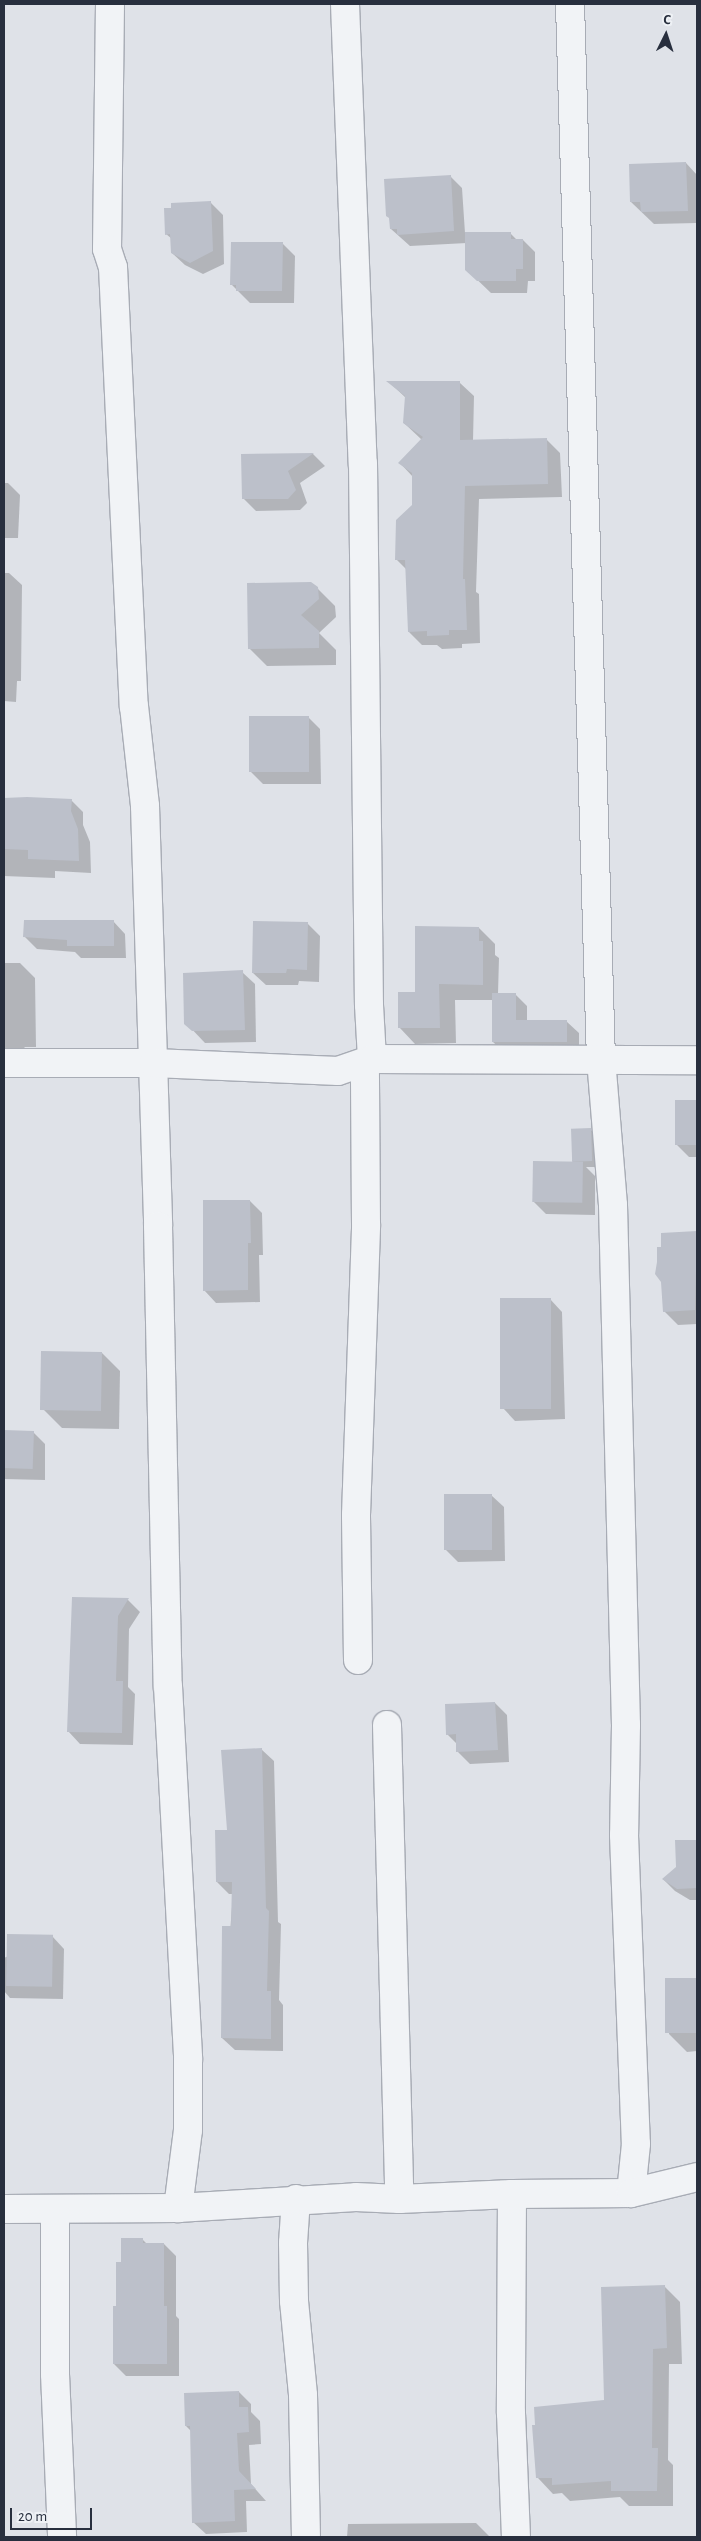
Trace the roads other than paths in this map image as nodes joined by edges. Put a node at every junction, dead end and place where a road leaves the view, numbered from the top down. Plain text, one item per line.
1 (110, 4) edge
2 (344, 4) edge
3 (570, 4) edge
4 (601, 1059) junction
5 (697, 1060) edge
6 (368, 1061) junction
7 (154, 1063) junction
8 (4, 1064) edge
9 (358, 1660) dead end
10 (387, 1725) dead end
11 (697, 2177) edge
12 (631, 2192) junction
13 (512, 2194) junction
14 (296, 2199) junction
15 (399, 2199) junction
16 (178, 2208) junction
17 (4, 2209) edge
18 (55, 2210) junction
19 (62, 2537) edge
20 (306, 2537) edge
21 (516, 2537) edge

1 - 7 street
2 - 6 street
3 - 4 street
4 - 5 street
4 - 6 street
4 - 12 street
6 - 7 street
6 - 9 street
7 - 8 street
7 - 16 street
10 - 15 street
11 - 12 street
12 - 13 street
13 - 15 street
13 - 21 street
14 - 15 street
14 - 16 street
14 - 20 street
16 - 18 street
17 - 18 street
18 - 19 street

